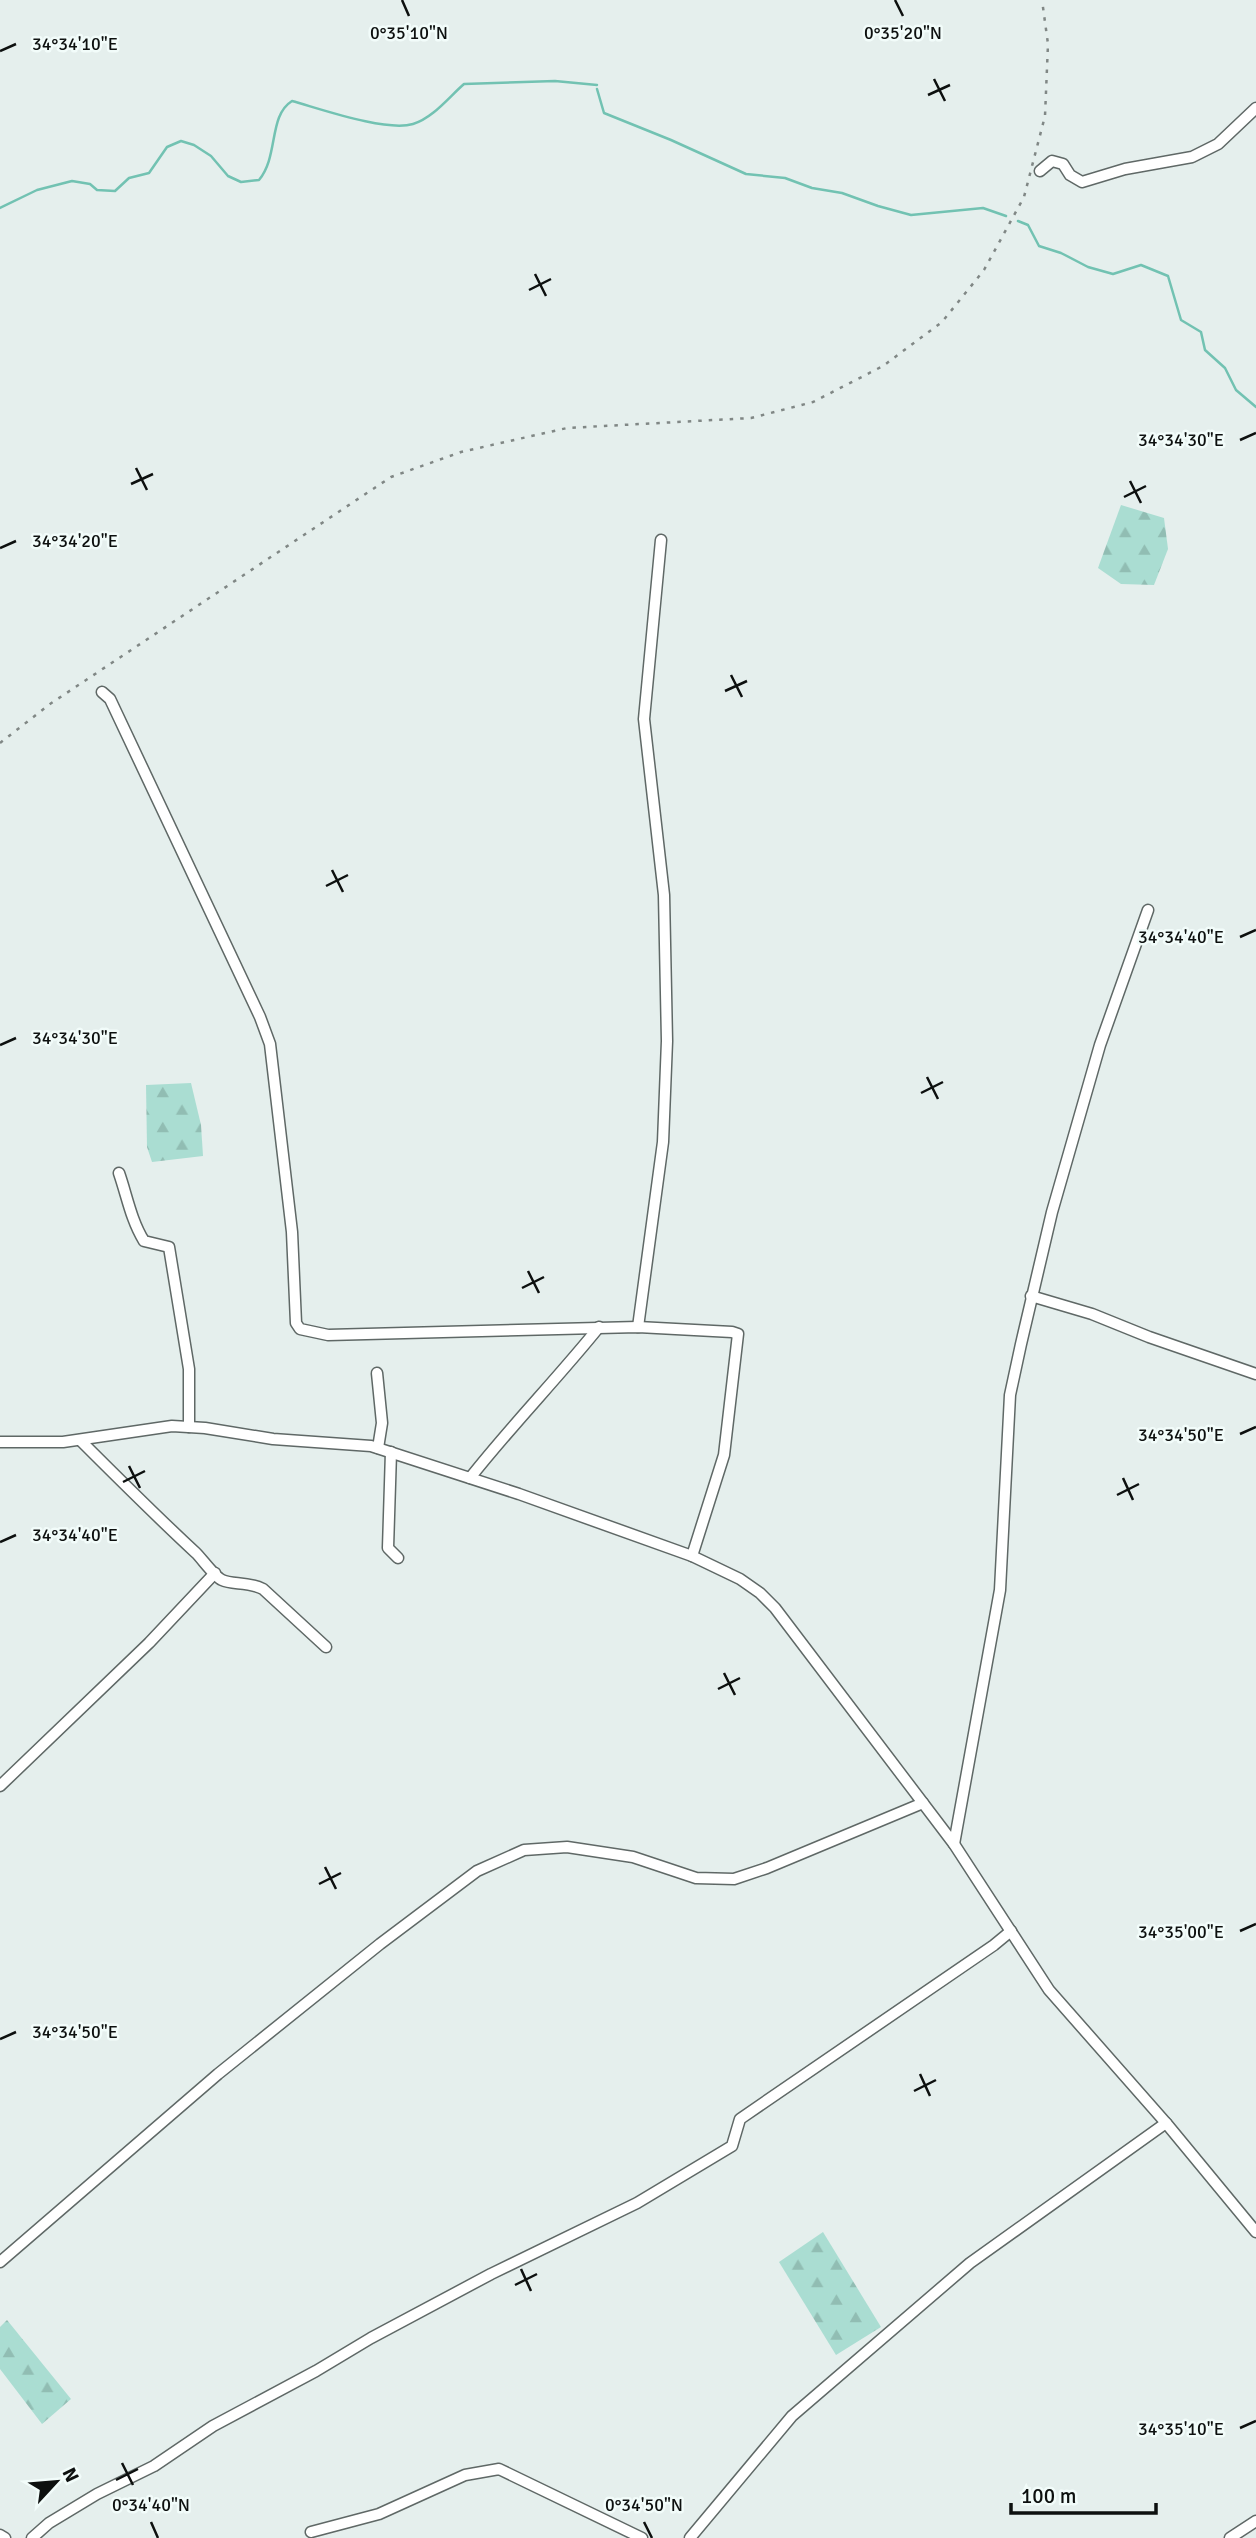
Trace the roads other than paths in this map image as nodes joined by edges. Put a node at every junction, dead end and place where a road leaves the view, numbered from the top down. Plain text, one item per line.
1 (1256, 108) edge
2 (1040, 171) dead end
3 (661, 540) dead end
4 (102, 692) dead end
5 (1148, 910) dead end
6 (118, 1173) dead end
7 (1031, 1296) junction
8 (599, 1327) junction
9 (638, 1327) junction
10 (377, 1373) dead end
11 (1256, 1374) edge
12 (189, 1427) junction
13 (80, 1440) junction
14 (0, 1442) edge
15 (378, 1448) junction
16 (391, 1452) junction
17 (470, 1478) junction
18 (692, 1556) junction
19 (398, 1558) dead end
20 (215, 1573) junction
21 (326, 1647) dead end
22 (0, 1786) edge
23 (923, 1803) junction
24 (954, 1844) junction
25 (1011, 1931) junction
26 (1166, 2123) junction
27 (1256, 2232) edge
28 (0, 2262) edge
29 (1256, 2521) edge
30 (310, 2532) dead end
31 (0, 2535) edge
32 (5, 2538) edge
33 (33, 2538) edge
34 (642, 2538) edge
35 (690, 2538) edge
36 (1230, 2538) edge

1 - 2 street
3 - 9 street
4 - 8 street
5 - 7 street
6 - 12 street
7 - 11 street
7 - 24 street
8 - 9 street
8 - 17 street
9 - 18 street
10 - 15 street
12 - 13 street
12 - 15 street
13 - 14 street
13 - 20 street
15 - 16 street
16 - 17 street
16 - 19 street
17 - 18 street
18 - 23 street
20 - 21 street
20 - 22 street
23 - 24 street
23 - 28 street
24 - 25 street
25 - 26 street
25 - 33 street
26 - 27 street
26 - 35 street
29 - 36 street
30 - 34 street
31 - 32 street

